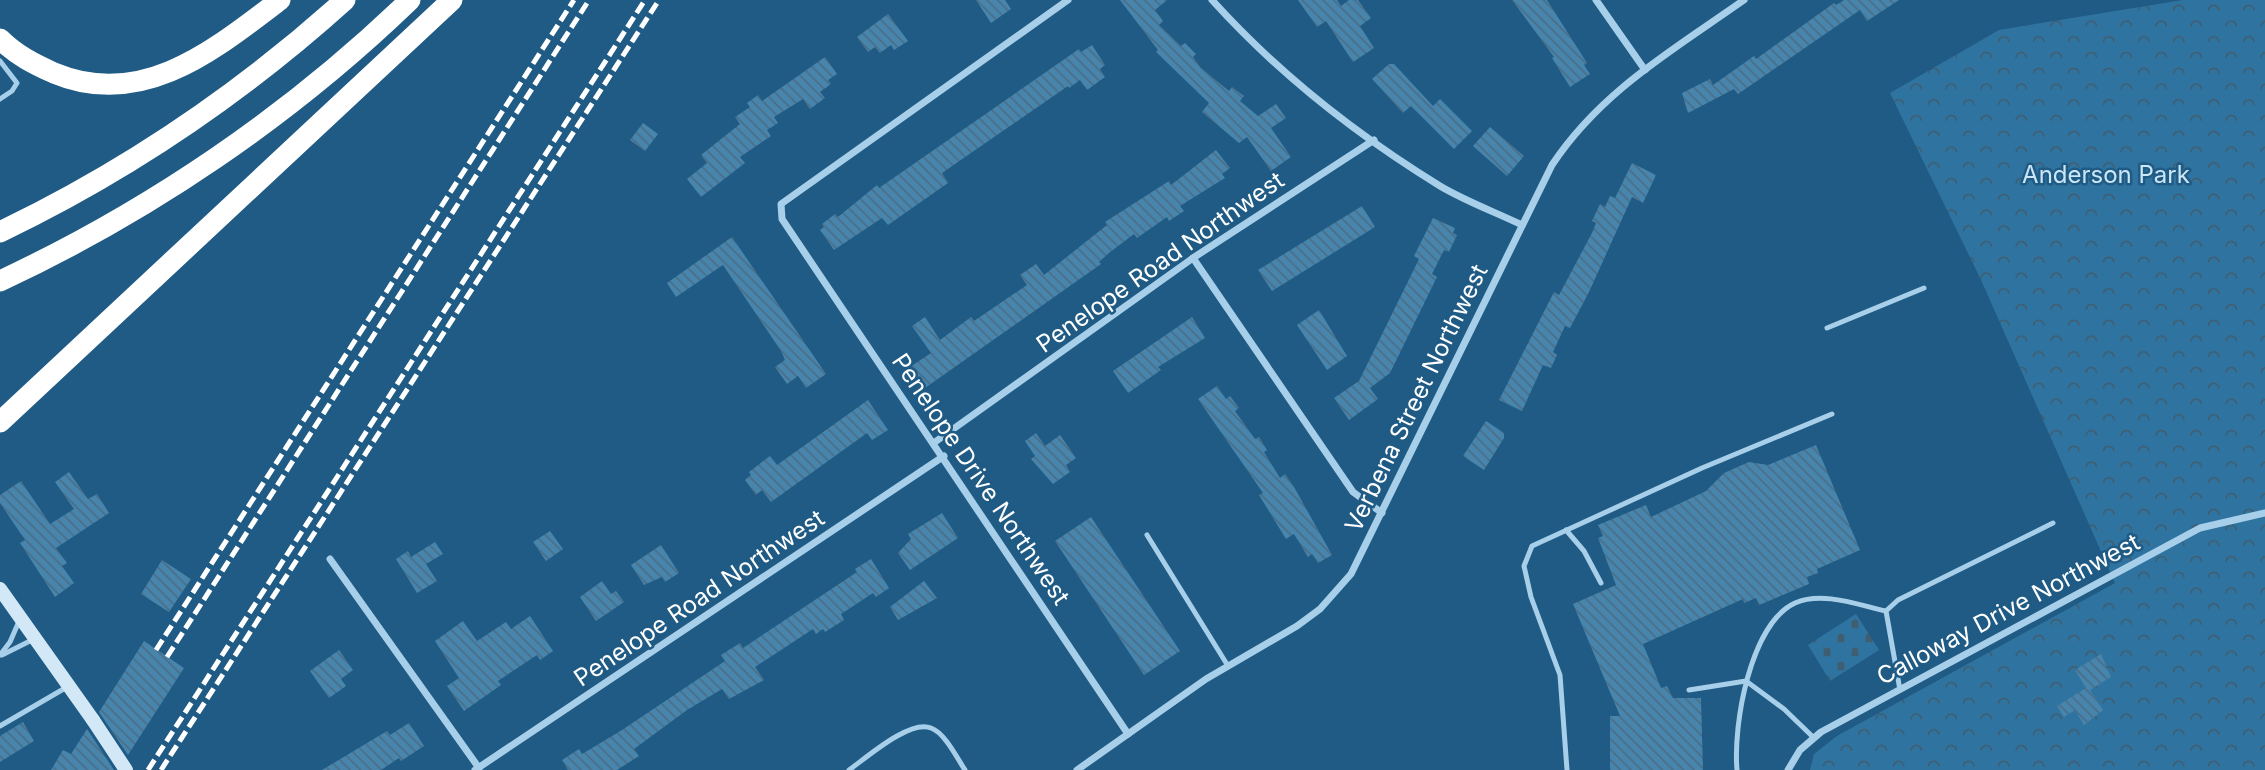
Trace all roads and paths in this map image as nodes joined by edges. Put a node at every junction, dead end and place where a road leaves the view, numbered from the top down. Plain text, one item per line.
1 (280, 0) edge
2 (345, 0) edge
3 (410, 0) edge
4 (452, 0) edge
5 (1212, 0) edge
6 (1596, 0) edge
7 (1744, 0) edge
8 (1066, 1) edge
9 (0, 40) edge
10 (0, 61) edge
11 (1645, 70) junction
12 (0, 99) edge
13 (1374, 140) junction
14 (1522, 225) junction
15 (0, 232) edge
16 (1193, 258) junction
17 (0, 281) edge
18 (1924, 288) dead end
19 (1827, 328) dead end
20 (1832, 414) dead end
21 (0, 422) edge
22 (935, 443) junction
23 (944, 456) junction
24 (1382, 513) junction
25 (2265, 513) edge
26 (2053, 523) dead end
27 (1566, 530) junction
28 (1147, 535) dead end
29 (330, 559) dead end
30 (1601, 583) dead end
31 (0, 589) edge
32 (1886, 611) junction
33 (20, 619) junction
34 (34, 639) junction
35 (0, 655) edge
36 (1228, 666) junction
37 (1746, 681) junction
38 (69, 686) junction
39 (1689, 690) dead end
40 (1900, 690) junction
41 (0, 726) edge
42 (1128, 734) junction
43 (1814, 738) junction
44 (477, 769) edge
45 (126, 770) edge
46 (849, 770) edge
47 (965, 770) edge
48 (1077, 770) edge
49 (1567, 770) edge
50 (1737, 770) edge
51 (1788, 770) edge

1 - 9 highway
2 - 15 highway
3 - 17 highway
4 - 21 highway
5 - 13 street
6 - 11 street
7 - 11 street, Verbena Street Northwest
8 - 22 street, Penelope Drive Northwest
10 - 12 lane
11 - 14 street, Verbena Street Northwest
13 - 14 street
13 - 16 street, Penelope Road Northwest
14 - 24 street, Verbena Street Northwest
16 - 22 street, Penelope Road Northwest
16 - 24 street
18 - 19 lane
20 - 27 lane
22 - 23 street, Penelope Drive Northwest
23 - 42 street, Penelope Drive Northwest
23 - 44 street, Penelope Road Northwest
24 - 36 street, Verbena Street Northwest
25 - 40 street, Calloway Drive Northwest
26 - 32 lane
27 - 30 lane
27 - 49 lane
28 - 36 lane
29 - 44 street
31 - 33 street
32 - 37 lane
32 - 40 lane
33 - 34 street
33 - 35 lane
34 - 35 lane
34 - 38 street
36 - 42 street, Verbena Street Northwest
37 - 39 lane
37 - 43 lane
37 - 50 lane
38 - 41 lane
38 - 45 street, bridge
40 - 43 street, Calloway Drive Northwest
42 - 48 street, Verbena Street Northwest
43 - 51 street, Calloway Drive Northwest
46 - 47 lane

